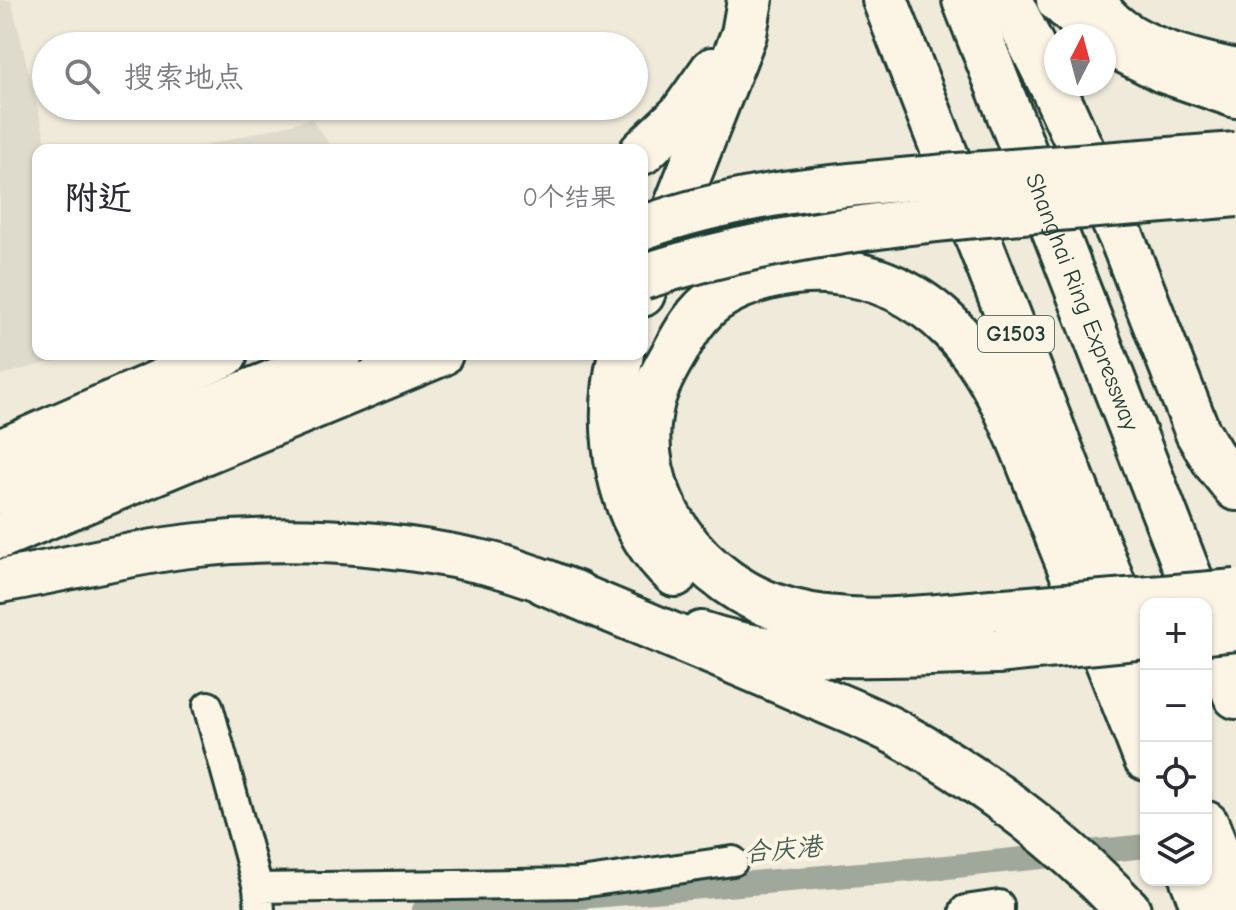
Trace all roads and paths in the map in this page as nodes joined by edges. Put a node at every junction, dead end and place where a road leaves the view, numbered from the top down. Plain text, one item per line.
1 (749, 0) edge
2 (885, 0) edge
3 (965, 0) edge
4 (1009, 0) edge
5 (1059, 0) edge
6 (1103, 0) edge
7 (1086, 24) edge
8 (1116, 46) edge
9 (1236, 64) edge
10 (1236, 95) edge
11 (648, 146) edge
12 (1236, 154) edge
13 (1236, 194) edge
14 (648, 226) edge
15 (648, 275) edge
16 (648, 279) edge
17 (211, 360) edge
18 (332, 360) edge
19 (420, 360) edge
20 (620, 360) edge
21 (258, 409) junction
22 (0, 452) edge
23 (1236, 488) edge
24 (0, 492) edge
25 (0, 536) edge
26 (545, 582) junction
27 (5, 583) edge
28 (1236, 592) edge
29 (1198, 598) edge
30 (1236, 629) edge
31 (1001, 631) junction
32 (1212, 631) edge
33 (1212, 634) edge
34 (1140, 637) edge
35 (926, 653) junction
36 (1140, 654) edge
37 (1236, 696) edge
38 (208, 706) dead end
39 (1140, 743) edge
40 (733, 861) dead end
41 (1212, 869) edge
42 (1215, 892) edge
43 (259, 899) edge
44 (1120, 901) edge
45 (965, 910) edge
46 (999, 910) edge

1 - 11 highway
1 - 16 highway
2 - 36 highway, G1503
3 - 29 highway, Shanghai Ring Expressway / G1503
4 - 23 highway
5 - 7 highway
6 - 9 street
8 - 10 highway
12 - 14 main road, bridge
13 - 15 highway, bridge
17 - 22 highway
18 - 21 main road
19 - 21 highway
20 - 35 highway
21 - 24 main road
21 - 25 highway
26 - 27 main road
26 - 35 main road
26 - 44 highway
28 - 31 highway, bridge
30 - 32 main road, bridge
31 - 34 main road, bridge
31 - 35 main road
31 - 39 highway
33 - 37 highway
38 - 43 street
40 - 43 street
41 - 42 highway
45 - 46 street

